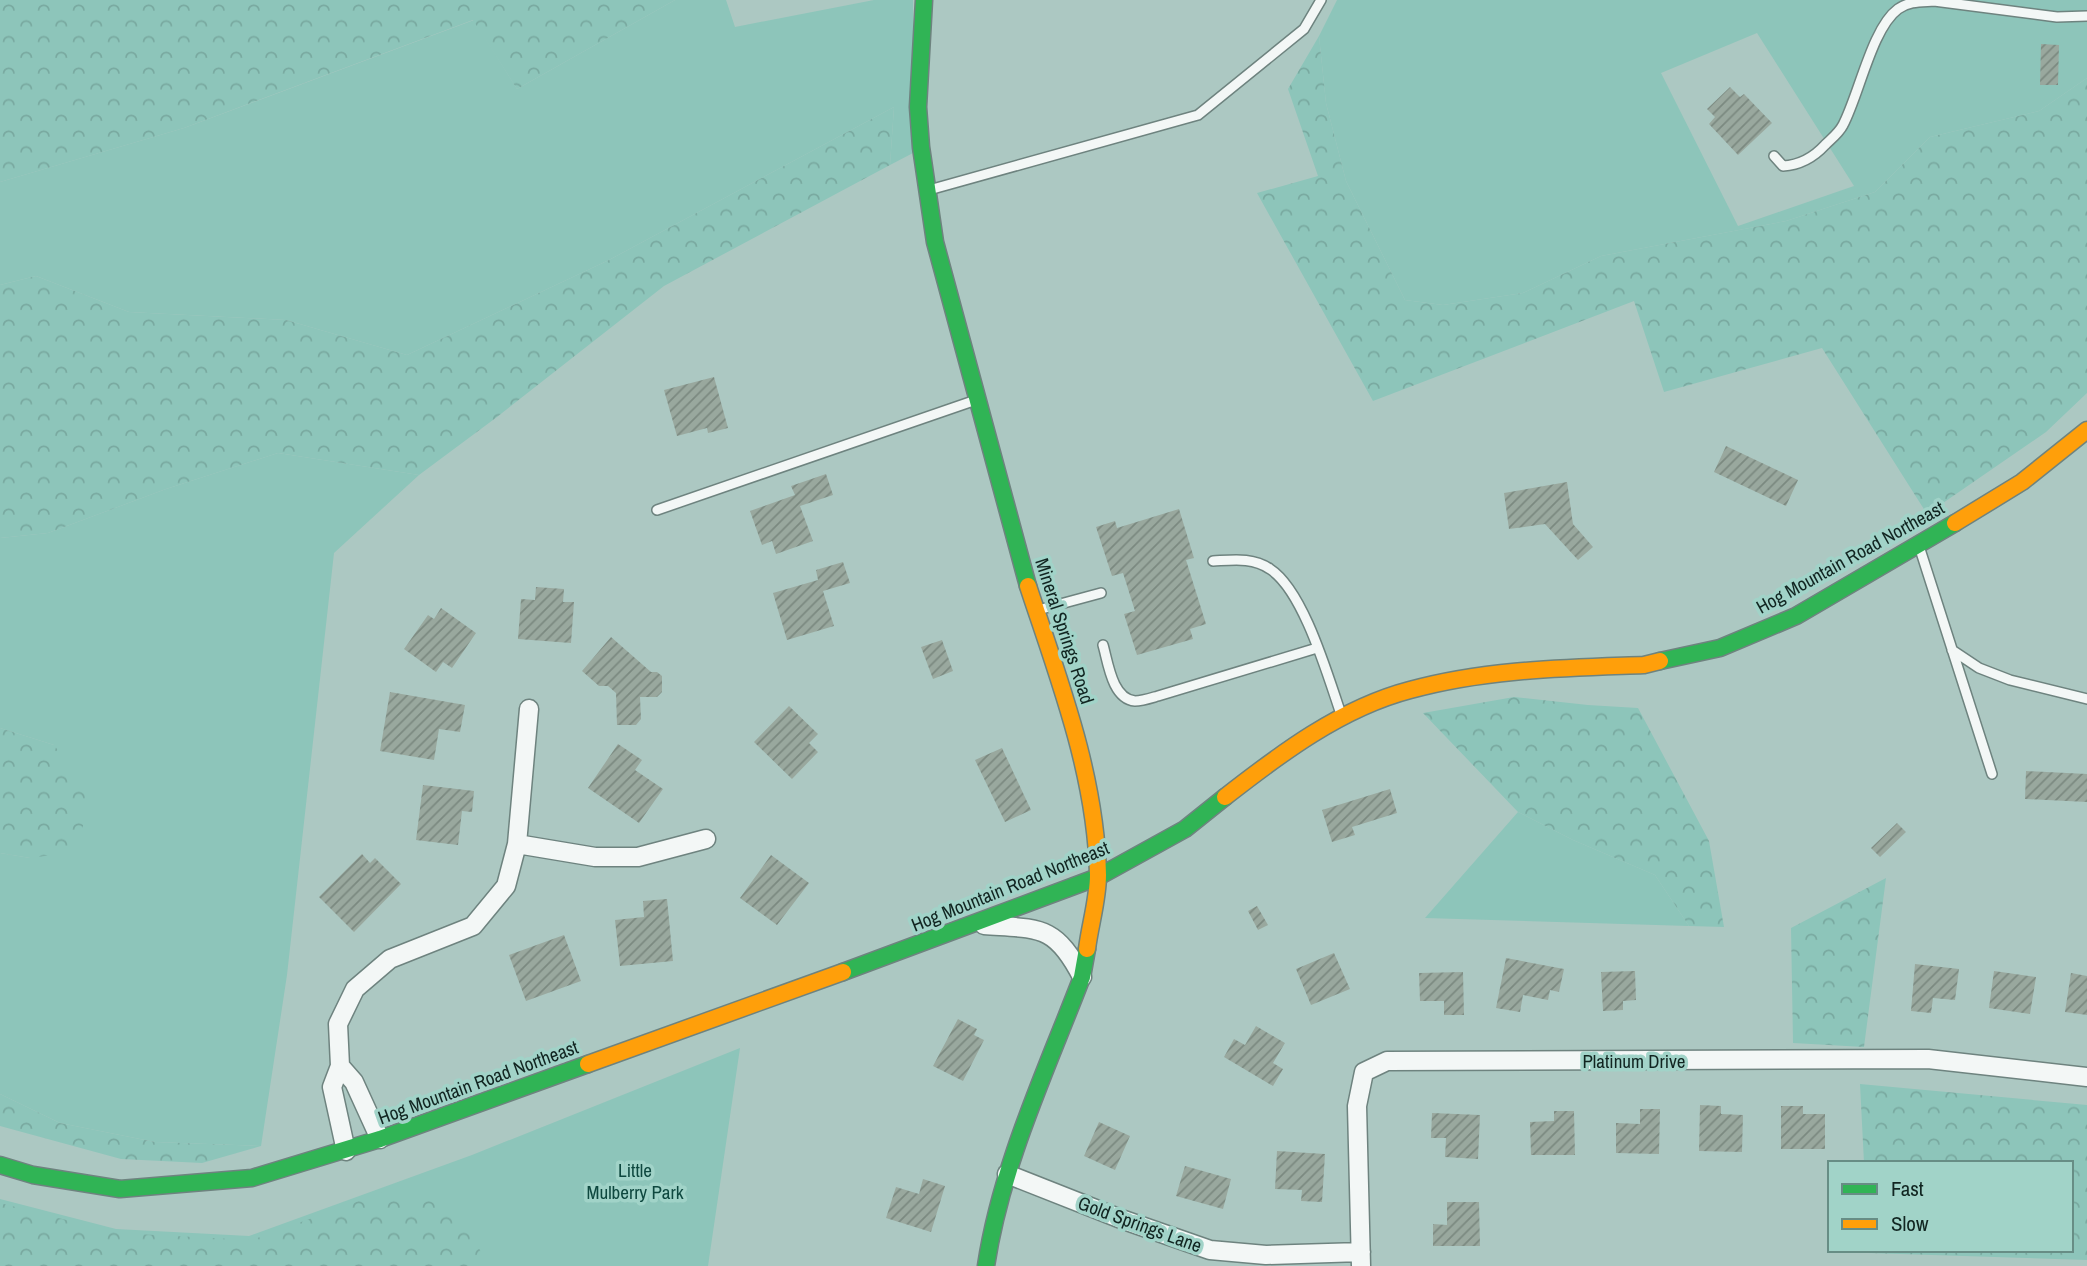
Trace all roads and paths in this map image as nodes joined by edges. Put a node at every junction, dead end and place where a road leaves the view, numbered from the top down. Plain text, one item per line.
1 (924, 0) edge
2 (1321, 0) edge
3 (2087, 16) edge
4 (1774, 156) dead end
5 (928, 190) junction
6 (977, 400) junction
7 (2087, 430) edge
8 (657, 510) dead end
9 (1918, 545) junction
10 (1213, 561) dead end
11 (1101, 593) dead end
12 (1036, 611) junction
13 (1103, 645) dead end
14 (1317, 648) junction
15 (1952, 650) junction
16 (2087, 699) edge
17 (529, 709) dead end
18 (1343, 718) junction
19 (1992, 774) dead end
20 (706, 839) dead end
21 (517, 844) junction
22 (1098, 877) junction
23 (978, 924) junction
24 (1082, 977) junction
25 (340, 1066) junction
26 (2087, 1077) edge
27 (380, 1139) junction
28 (346, 1151) junction
29 (0, 1165) edge
30 (1007, 1174) junction
31 (1361, 1259) edge
32 (986, 1266) edge

1 - 5 street, Mineral Springs Road
2 - 5 lane
3 - 4 lane
5 - 6 street, Mineral Springs Road
6 - 8 lane
6 - 12 street, Mineral Springs Road
7 - 9 street, Hog Mountain Road Northeast
9 - 15 lane
9 - 18 street, Hog Mountain Road Northeast
10 - 14 lane
11 - 12 lane
12 - 22 street, Mineral Springs Road
13 - 14 lane
14 - 18 lane
15 - 16 lane
15 - 19 lane
17 - 21 street
18 - 22 street, Hog Mountain Road Northeast
20 - 21 street
21 - 25 street
22 - 23 street, Hog Mountain Road Northeast
22 - 24 street, Mineral Springs Road
23 - 24 street
23 - 27 street, Hog Mountain Road Northeast
24 - 30 street, Mineral Springs Road
25 - 27 street
25 - 28 street
26 - 31 street, Platinum Drive
27 - 28 street, Hog Mountain Road Northeast
28 - 29 street, Hog Mountain Road Northeast
30 - 31 street, Gold Springs Lane
30 - 32 street, Mineral Springs Road

